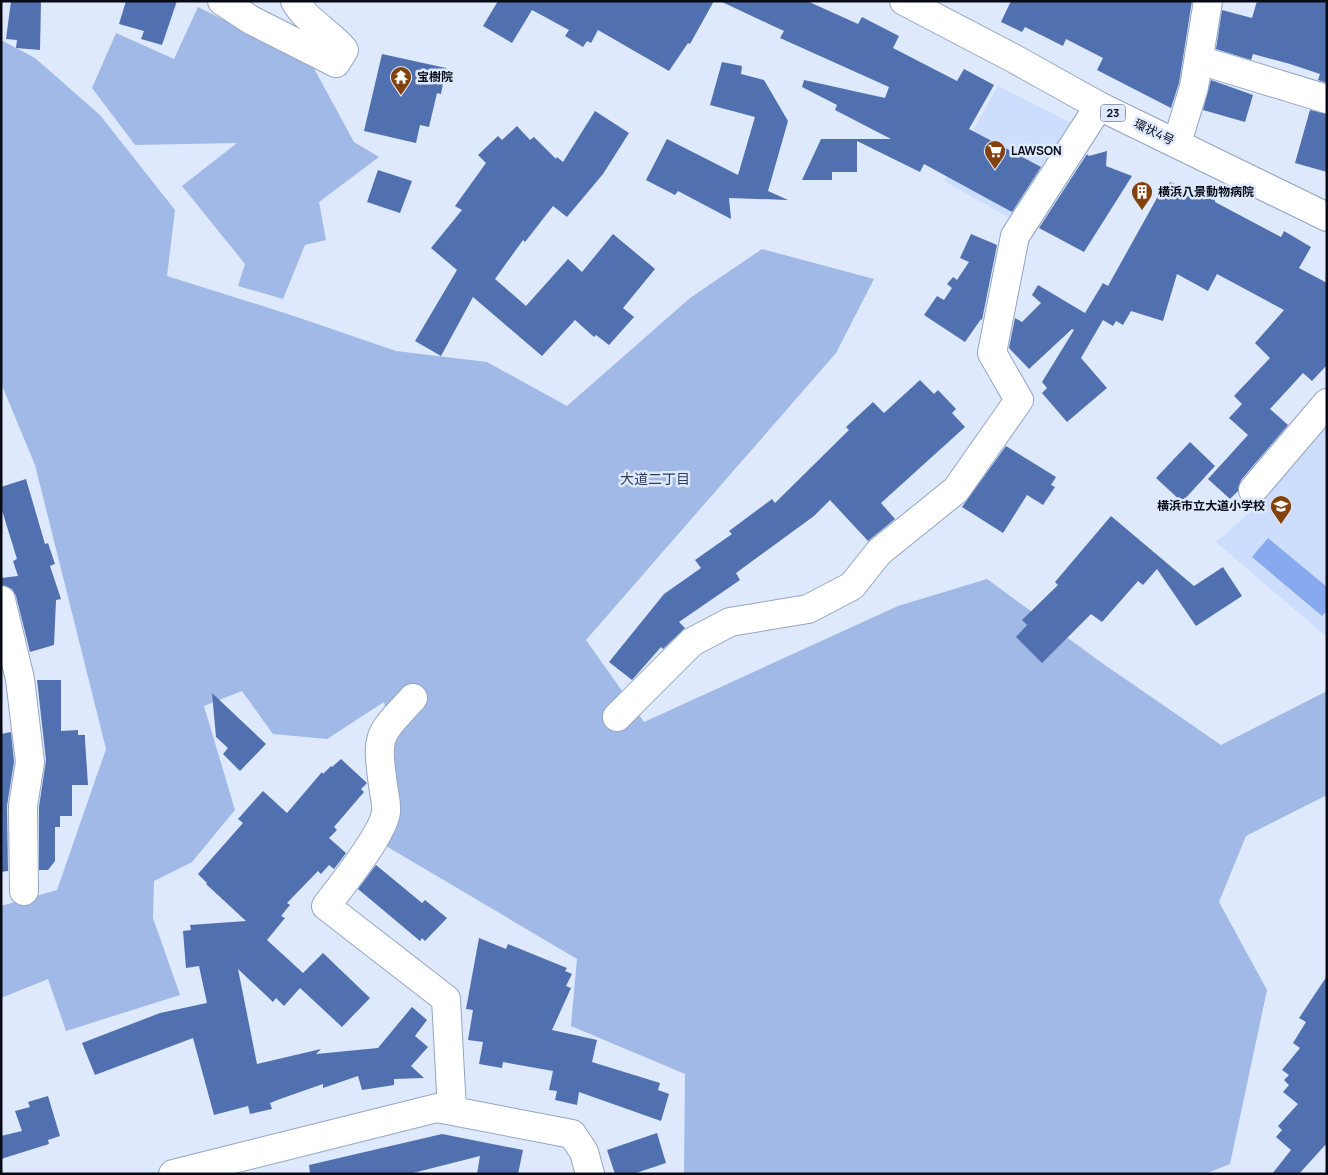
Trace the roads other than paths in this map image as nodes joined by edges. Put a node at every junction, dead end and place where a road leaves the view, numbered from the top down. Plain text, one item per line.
1 (222, 1) edge
2 (295, 1) edge
3 (904, 1) edge
4 (1208, 1) edge
5 (1199, 60) junction
6 (1327, 99) edge
7 (1099, 106) junction
8 (1177, 143) junction
9 (1327, 217) edge
10 (1327, 403) edge
11 (1253, 490) dead end
12 (1, 600) edge
13 (414, 698) dead end
14 (617, 716) dead end
15 (24, 891) dead end
16 (452, 1110) junction
17 (173, 1174) edge
18 (590, 1174) edge

1 - 2 street
3 - 7 street, 環状4号 / 23
4 - 5 street
5 - 6 street
5 - 8 street
7 - 8 street, 環状4号 / 23
7 - 14 street
8 - 9 street, 環状4号 / 23
10 - 11 street
12 - 15 street
13 - 16 street
16 - 17 street
16 - 18 street

